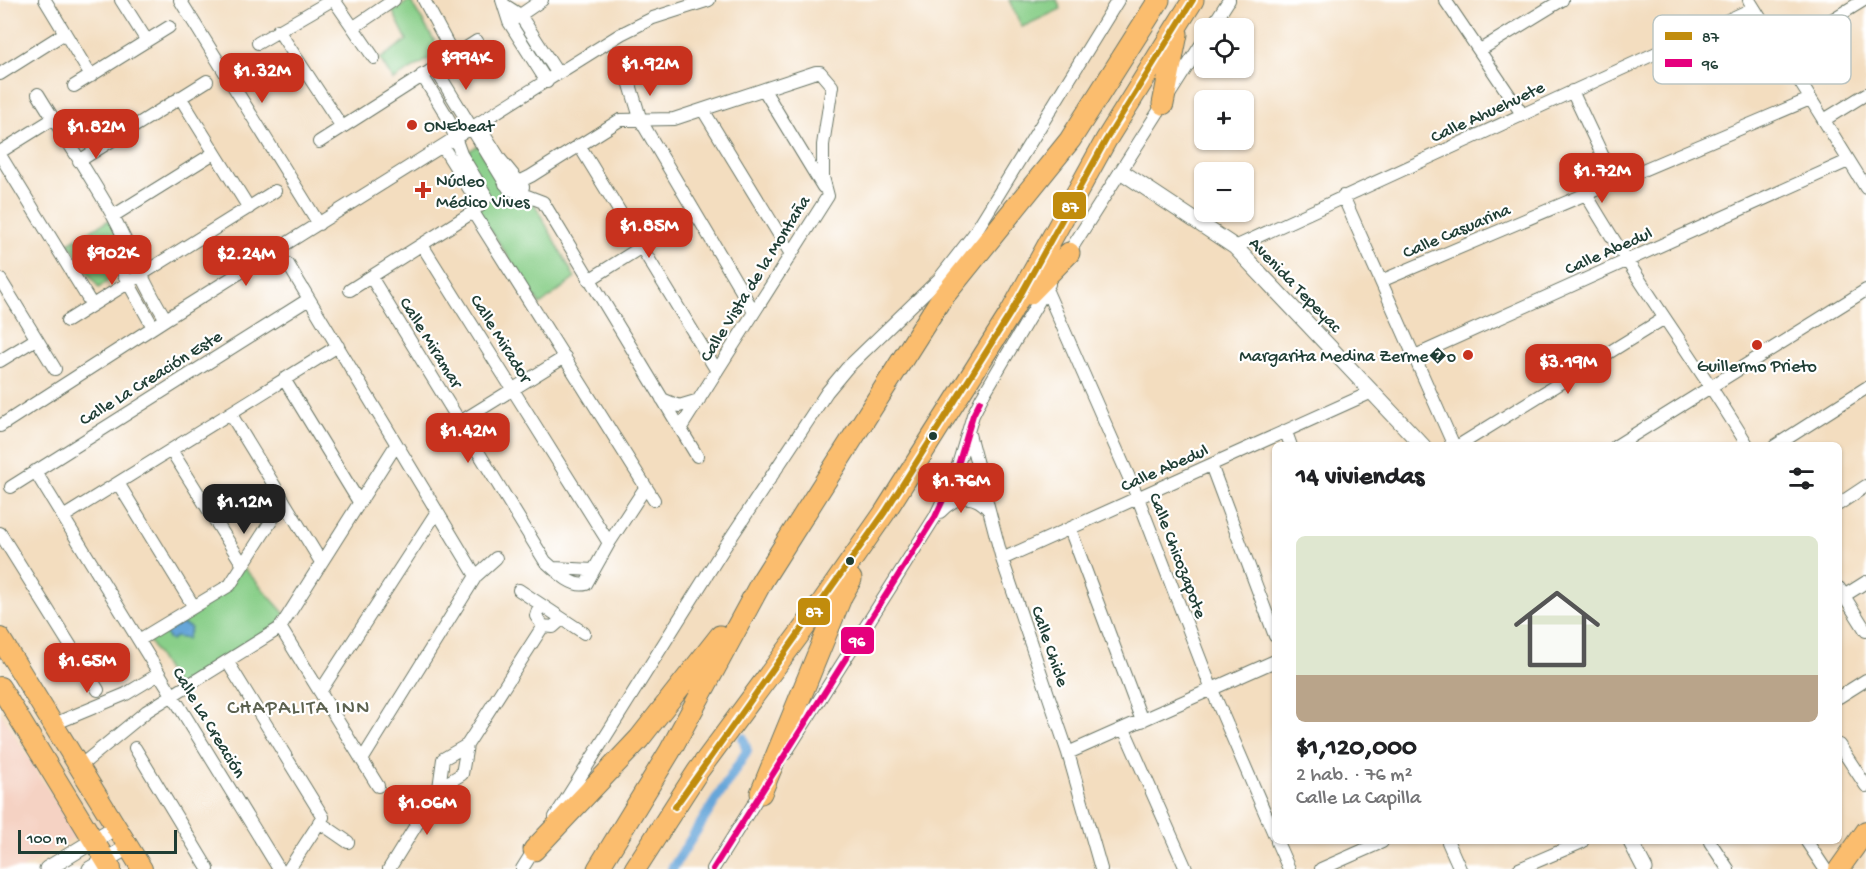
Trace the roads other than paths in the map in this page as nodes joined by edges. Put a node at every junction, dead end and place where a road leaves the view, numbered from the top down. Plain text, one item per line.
1 (45, 0) edge
2 (121, 0) edge
3 (180, 0) edge
4 (333, 0) edge
5 (394, 0) edge
6 (424, 0) edge
7 (542, 0) edge
8 (709, 0) edge
9 (1118, 0) edge
10 (1159, 0) edge
11 (1193, 0) edge
12 (1229, 0) edge
13 (1445, 0) edge
14 (1563, 0) edge
15 (1864, 0) edge
16 (504, 3) edge
17 (1751, 4) edge
18 (1728, 15) edge
19 (1840, 15) edge
20 (1217, 18) edge
21 (514, 19) junction
22 (1181, 19) junction
23 (169, 27) dead end
24 (354, 27) junction
25 (278, 30) junction
26 (65, 33) junction
27 (147, 41) junction
28 (477, 41) dead end
29 (258, 43) dead end
30 (1480, 50) junction
31 (1653, 52) edge
32 (454, 56) junction
33 (1194, 56) edge
34 (374, 58) dead end
35 (435, 68) junction
36 (0, 74) edge
37 (558, 74) junction
38 (422, 75) junction
39 (91, 76) junction
40 (207, 81) dead end
41 (629, 81) dead end
42 (547, 82) junction
43 (1801, 84) edge
44 (74, 86) dead end
45 (764, 90) junction
46 (1572, 91) junction
47 (38, 94) dead end
48 (1866, 94) edge
49 (180, 97) junction
50 (1810, 99) junction
51 (1163, 104) junction
52 (703, 110) junction
53 (1522, 114) junction
54 (53, 118) junction
55 (1824, 120) junction
56 (641, 121) junction
57 (342, 127) junction
58 (474, 127) junction
59 (455, 139) junction
60 (319, 142) dead end
61 (579, 145) junction
62 (443, 147) junction
63 (0, 153) edge
64 (214, 153) junction
65 (79, 161) junction
66 (1848, 161) junction
67 (1122, 172) junction
68 (519, 182) junction
69 (1615, 182) junction
70 (505, 184) junction
71 (1866, 188) edge
72 (275, 191) dead end
73 (1586, 194) junction
74 (529, 195) junction
75 (828, 196) junction
76 (1343, 196) junction
77 (249, 208) junction
78 (476, 209) junction
79 (694, 214) junction
80 (113, 216) junction
81 (319, 224) junction
82 (125, 241) junction
83 (422, 245) junction
84 (641, 246) junction
85 (1235, 247) junction
86 (1069, 253) junction
87 (791, 254) junction
88 (1626, 263) junction
89 (288, 264) dead end
90 (140, 275) junction
91 (371, 277) junction
92 (0, 279) edge
93 (589, 280) junction
94 (1381, 281) junction
95 (127, 284) junction
96 (1046, 289) junction
97 (350, 290) dead end
98 (1866, 290) edge
99 (309, 299) junction
100 (92, 305) junction
101 (754, 312) junction
102 (1010, 314) junction
103 (166, 319) junction
104 (1663, 319) junction
105 (67, 321) dead end
106 (153, 327) junction
107 (36, 339) junction
108 (338, 346) junction
109 (1415, 356) junction
110 (565, 357) junction
111 (0, 361) edge
112 (55, 369) dead end
113 (717, 370) junction
114 (284, 379) junction
115 (1712, 386) junction
116 (1866, 388) edge
117 (513, 390) junction
118 (1372, 392) junction
119 (662, 398) junction
120 (699, 400) junction
121 (230, 413) junction
122 (460, 422) junction
123 (0, 426) edge
124 (680, 429) junction
125 (1286, 432) junction
126 (969, 433) junction
127 (1290, 442) edge
128 (1419, 442) edge
129 (1454, 442) edge
130 (1463, 442) edge
131 (1622, 442) edge
132 (1746, 442) edge
133 (1781, 442) edge
134 (396, 445) junction
135 (171, 450) junction
136 (697, 456) dead end
137 (1211, 465) junction
138 (35, 471) junction
139 (118, 483) junction
140 (1866, 486) edge
141 (11, 487) dead end
142 (645, 488) junction
143 (1138, 498) junction
144 (654, 500) dead end
145 (284, 501) junction
146 (359, 502) junction
147 (1842, 502) edge
148 (885, 512) junction
149 (990, 512) junction
150 (436, 513) junction
151 (63, 517) junction
152 (935, 517) junction
153 (1070, 529) junction
154 (0, 533) edge
155 (609, 543) junction
156 (496, 558) dead end
157 (1002, 559) junction
158 (321, 562) junction
159 (243, 566) junction
160 (476, 576) junction
161 (762, 581) junction
162 (1866, 582) edge
163 (519, 590) dead end
164 (1842, 594) edge
165 (1842, 595) edge
166 (540, 604) junction
167 (194, 607) junction
168 (562, 619) junction
169 (543, 626) junction
170 (280, 627) junction
171 (1272, 628) edge
172 (1866, 631) edge
173 (584, 633) dead end
174 (0, 638) edge
175 (139, 640) junction
176 (227, 661) junction
177 (1272, 663) edge
178 (19, 668) junction
179 (159, 674) junction
180 (0, 680) edge
181 (1866, 680) edge
182 (0, 687) edge
183 (98, 690) dead end
184 (1212, 690) junction
185 (320, 692) junction
186 (1842, 694) edge
187 (172, 695) junction
188 (1142, 721) junction
189 (54, 724) junction
190 (1124, 729) junction
191 (467, 745) junction
192 (135, 748) dead end
193 (1842, 750) edge
194 (1068, 753) junction
195 (362, 760) junction
196 (80, 766) junction
197 (378, 786) dead end
198 (1866, 786) edge
199 (439, 788) junction
200 (760, 793) junction
201 (321, 820) junction
202 (116, 827) junction
203 (1272, 829) edge
204 (1866, 831) edge
205 (94, 840) junction
206 (348, 842) dead end
207 (1278, 844) edge
208 (1449, 844) edge
209 (1577, 844) edge
210 (1632, 844) edge
211 (1711, 844) edge
212 (1808, 844) edge
213 (1367, 845) edge
214 (128, 847) junction
215 (534, 850) junction
216 (102, 866) edge
217 (46, 869) edge
218 (142, 869) edge
219 (208, 869) edge
220 (279, 869) edge
221 (289, 869) edge
222 (389, 869) edge
223 (522, 869) edge
224 (598, 869) edge
225 (635, 869) edge
226 (713, 869) edge
227 (1101, 869) edge
228 (1186, 869) edge
229 (1289, 869) edge
230 (1320, 869) edge
231 (1460, 869) edge
232 (1519, 869) edge
233 (1645, 869) edge
234 (1728, 869) edge
235 (1825, 869) edge
236 (1839, 869) edge

1 - 26 street
2 - 27 street
3 - 81 street
4 - 24 street
4 - 25 street
5 - 24 street
6 - 32 street
7 - 21 street
8 - 37 street
9 - 215 street
10 - 161 highway
11 - 22 highway
12 - 20 street
13 - 30 street
14 - 30 street
15 - 19 street
16 - 21 street
17 - 18 street, Calle Ahuehuete
21 - 37 street
21 - 42 street
22 - 51 highway
22 - 102 highway
23 - 27 street
24 - 34 street
25 - 29 street
25 - 57 street
26 - 36 street
26 - 39 street
27 - 39 street
28 - 32 street
30 - 53 street
31 - 46 street, Calle Ahuehuete
32 - 35 street
33 - 51 street
35 - 38 street
35 - 58 street
37 - 42 street
38 - 57 street
38 - 59 street
39 - 44 street
40 - 49 street
41 - 56 street
42 - 58 street
43 - 50 street
45 - 52 street
45 - 75 street
45 - 75 street, Calle Vista de la Montaña
46 - 53 street, Calle Ahuehuete
46 - 69 street
47 - 54 street
48 - 55 street
49 - 64 street
49 - 65 street
50 - 55 street
50 - 69 street, Calle Casuarina
51 - 67 street
52 - 56 street
52 - 87 street
53 - 76 street, Calle Ahuehuete
54 - 63 street
54 - 65 street
55 - 66 street
56 - 61 street
56 - 79 street
57 - 60 street
58 - 59 street
58 - 68 street
58 - 70 street
59 - 62 street
59 - 78 street
61 - 68 street
61 - 84 street
62 - 78 street
62 - 81 street
63 - 100 street
64 - 77 street
64 - 80 street
65 - 80 street
66 - 71 street
66 - 88 street, Calle Abedul
67 - 85 street, Avenida Tepeyac
67 - 86 street
68 - 70 street
68 - 74 street
69 - 73 street, Calle Casuarina
70 - 74 street
72 - 77 street
73 - 88 street
73 - 94 street, Calle Casuarina
74 - 93 street
75 - 87 street, Calle Vista de la Montaña
76 - 85 street, Calle Ahuehuete
76 - 94 street
77 - 90 street
78 - 83 street
78 - 110 street
79 - 84 street
79 - 101 street
80 - 82 street
81 - 103 street
82 - 90 street
82 - 95 street
83 - 91 street
83 - 117 street, Calle Mirador
84 - 93 street
84 - 113 street
85 - 118 street, Avenida Tepeyac
86 - 96 street
86 - 102 highway
87 - 101 street, Calle Vista de la Montaña
88 - 104 street
88 - 109 street, Calle Abedul
89 - 99 street
90 - 95 street
90 - 103 street
91 - 97 street
91 - 122 street, Calle Miramar
92 - 107 street
93 - 119 street
94 - 109 street
95 - 100 street
95 - 106 street
96 - 126 street
96 - 143 street, Calle Chicozapote
98 - 115 street
99 - 108 street
99 - 138 street, Calle La Creación Este
100 - 105 street
101 - 113 street, Calle Vista de la Montaña
102 - 148 highway
103 - 106 street
104 - 115 street
104 - 130 street
106 - 123 street
107 - 111 street
107 - 112 street
108 - 114 street
108 - 134 street
109 - 129 street
110 - 117 street
110 - 142 street
113 - 120 street, Calle Vista de la Montaña
114 - 121 street
114 - 146 street
115 - 131 street
115 - 132 street
116 - 133 street
117 - 122 street
117 - 155 street, Calle Mirador
118 - 125 street, Calle Abedul
118 - 128 street, Avenida Tepeyac
119 - 120 street
119 - 124 street
120 - 124 street, Calle Vista de la Montaña
121 - 135 street
121 - 145 street
122 - 155 street, Calle Miramar
124 - 136 street
125 - 127 street
125 - 137 street, Calle Abedul
126 - 149 street, Calle Chicle
126 - 152 street
134 - 146 street
134 - 150 street
135 - 139 street
135 - 159 street
137 - 143 street, Calle Abedul
137 - 171 street
138 - 141 street, Calle La Creación Este
138 - 151 street, Calle La Creación
139 - 151 street
139 - 167 street
140 - 147 street
142 - 144 street
142 - 155 street
143 - 153 street, Calle Abedul
143 - 184 street, Calle Chicozapote
145 - 158 street
145 - 159 street
146 - 158 street
148 - 200 highway
148 - 225 highway
149 - 152 street
149 - 157 street, Calle Chicle
150 - 160 street
150 - 185 street
151 - 175 street, Calle La Creación
152 - 200 street
153 - 157 street, Calle Abedul
153 - 188 street
154 - 183 street
156 - 160 street
157 - 194 street, Calle Chicle
158 - 170 street
159 - 167 street
160 - 195 street
161 - 215 highway
161 - 224 highway
162 - 164 street
163 - 166 street
165 - 172 street
166 - 168 street
166 - 169 street
167 - 175 street
168 - 169 street
168 - 173 street
169 - 191 street
170 - 176 street
170 - 185 street
174 - 178 main road
175 - 179 street, Calle La Creación
176 - 187 street
176 - 201 street
177 - 184 street
178 - 180 main road
178 - 189 main road
179 - 187 street, Calle La Creación
179 - 189 street
181 - 186 street
182 - 205 main road
184 - 188 street
184 - 203 street, Calle Chicozapote
185 - 195 street
187 - 196 street
187 - 220 street, Calle La Creación
188 - 190 street
189 - 196 main road
190 - 194 street
190 - 228 street
191 - 199 street
191 - 199 street
192 - 219 street
193 - 198 street
194 - 227 street, Calle Chicle
195 - 197 street
196 - 202 main road
199 - 222 street
200 - 226 street
201 - 206 street
201 - 221 street
202 - 205 street
202 - 214 main road
204 - 236 main road
205 - 216 main road
205 - 217 street
207 - 229 street
208 - 231 street
209 - 232 street
210 - 233 street
211 - 234 street
212 - 235 street
213 - 230 street
214 - 216 street
214 - 218 main road
215 - 223 street

